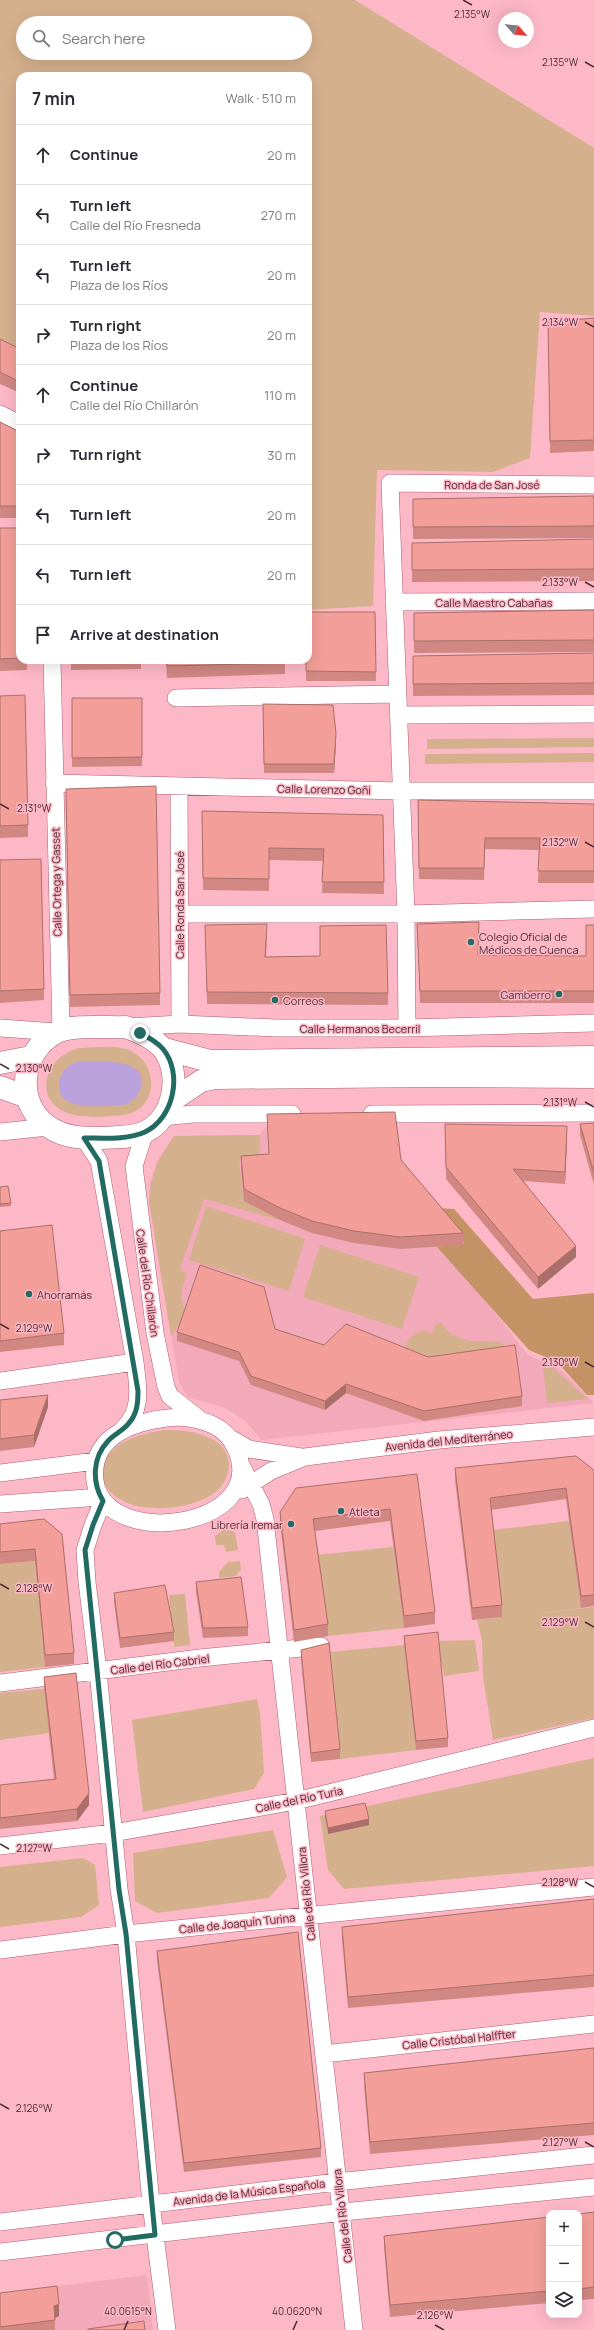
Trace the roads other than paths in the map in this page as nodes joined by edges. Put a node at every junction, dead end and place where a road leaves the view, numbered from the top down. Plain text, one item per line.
1 (0, 414) edge
2 (16, 422) edge
3 (594, 485) edge
4 (594, 601) edge
5 (394, 602) junction
6 (52, 664) edge
7 (397, 694) junction
8 (176, 698) dead end
9 (594, 714) edge
10 (398, 715) junction
11 (54, 783) junction
12 (179, 786) junction
13 (401, 791) junction
14 (594, 791) edge
15 (594, 909) edge
16 (179, 914) junction
17 (406, 914) junction
18 (594, 1023) edge
19 (180, 1024) junction
20 (126, 1027) junction
21 (0, 1028) edge
22 (407, 1028) junction
23 (59, 1031) junction
24 (164, 1049) junction
25 (31, 1056) junction
26 (594, 1057) edge
27 (0, 1063) edge
28 (594, 1077) edge
29 (0, 1087) edge
30 (28, 1097) junction
31 (166, 1110) junction
32 (594, 1113) edge
33 (312, 1114) edge
34 (360, 1114) edge
35 (48, 1127) junction
36 (0, 1132) edge
37 (145, 1132) junction
38 (84, 1138) junction
39 (135, 1362) junction
40 (0, 1381) edge
41 (200, 1419) junction
42 (594, 1427) edge
43 (123, 1429) junction
44 (230, 1438) junction
45 (305, 1457) junction
46 (96, 1461) junction
47 (240, 1463) junction
48 (0, 1473) edge
49 (251, 1483) junction
50 (231, 1497) junction
51 (102, 1499) junction
52 (0, 1504) edge
53 (321, 1646) edge
54 (279, 1650) junction
55 (98, 1671) junction
56 (0, 1683) edge
57 (594, 1728) edge
58 (296, 1801) junction
59 (113, 1833) junction
60 (0, 1846) edge
61 (594, 1887) edge
62 (309, 1916) junction
63 (126, 1934) junction
64 (0, 1950) edge
65 (594, 2024) edge
66 (324, 2054) junction
67 (594, 2154) edge
68 (337, 2182) junction
69 (594, 2187) edge
70 (151, 2204) junction
71 (343, 2212) junction
72 (0, 2222) edge
73 (155, 2235) junction
74 (0, 2252) edge
75 (167, 2330) edge
76 (354, 2330) edge

1 - 2 street
3 - 5 street, Ronda de San José
4 - 5 street, Calle Maestro Cabañas
5 - 7 street
6 - 11 street, Calle Ortega y Gasset
7 - 8 street
7 - 10 street
9 - 10 street
10 - 13 street
11 - 12 street, Calle Lorenzo Goñi
11 - 23 street, Calle Ortega y Gasset
12 - 13 street, Calle Lorenzo Goñi
12 - 16 street, Calle Ronda San José
13 - 14 street, Calle Lorenzo Goñi
13 - 17 street
15 - 17 street
16 - 17 street
16 - 19 street, Calle Ronda San José
17 - 22 street
18 - 22 street, Calle Hermanos Becerril
19 - 20 street, Calle Hermanos Becerril
19 - 22 street, Calle Hermanos Becerril
20 - 23 main road
20 - 24 main road
21 - 23 street
23 - 25 main road
24 - 26 main road
24 - 31 main road
25 - 27 main road
25 - 30 main road
28 - 31 main road
29 - 30 main road
30 - 35 main road
31 - 33 street
31 - 37 main road
32 - 34 street
35 - 36 street
35 - 38 main road
37 - 38 main road
37 - 41 street, Calle del Río Chillarón
38 - 39 street
39 - 40 street
39 - 43 street
41 - 43 street
41 - 44 street
42 - 45 street, Avenida del Mediterráneo
43 - 46 street
44 - 45 street
44 - 47 street
45 - 49 street
46 - 48 street
46 - 51 street
47 - 49 street, Calle del Río Villora
47 - 50 street
49 - 50 street
49 - 54 street, Calle del Río Villora
50 - 51 street
51 - 52 street
51 - 55 street
53 - 54 street, Calle del Río Cabriel
54 - 55 street, Calle del Río Cabriel
54 - 58 street, Calle del Río Villora
55 - 56 street, Calle del Río Cabriel
55 - 59 street
57 - 58 street, Calle del Río Turia
58 - 59 street, Calle del Río Turia
58 - 62 street, Calle del Río Villora
59 - 60 street, Calle del Río Turia
59 - 63 street
61 - 62 street, Calle de Joaquín Turina
62 - 63 street, Calle de Joaquín Turina
62 - 66 street, Calle del Río Villora
63 - 64 street, Calle de Joaquín Turina
63 - 70 street
65 - 66 street, Calle Cristóbal Halffter
66 - 68 street, Calle del Río Villora
67 - 68 street, Avenida de la Música Española
68 - 70 street, Avenida de la Música Española
68 - 71 street, Calle del Río Villora
69 - 71 street
70 - 72 street, Avenida de la Música Española
70 - 73 street
71 - 73 street
71 - 76 street, Calle del Río Villora
73 - 74 street
73 - 75 street

